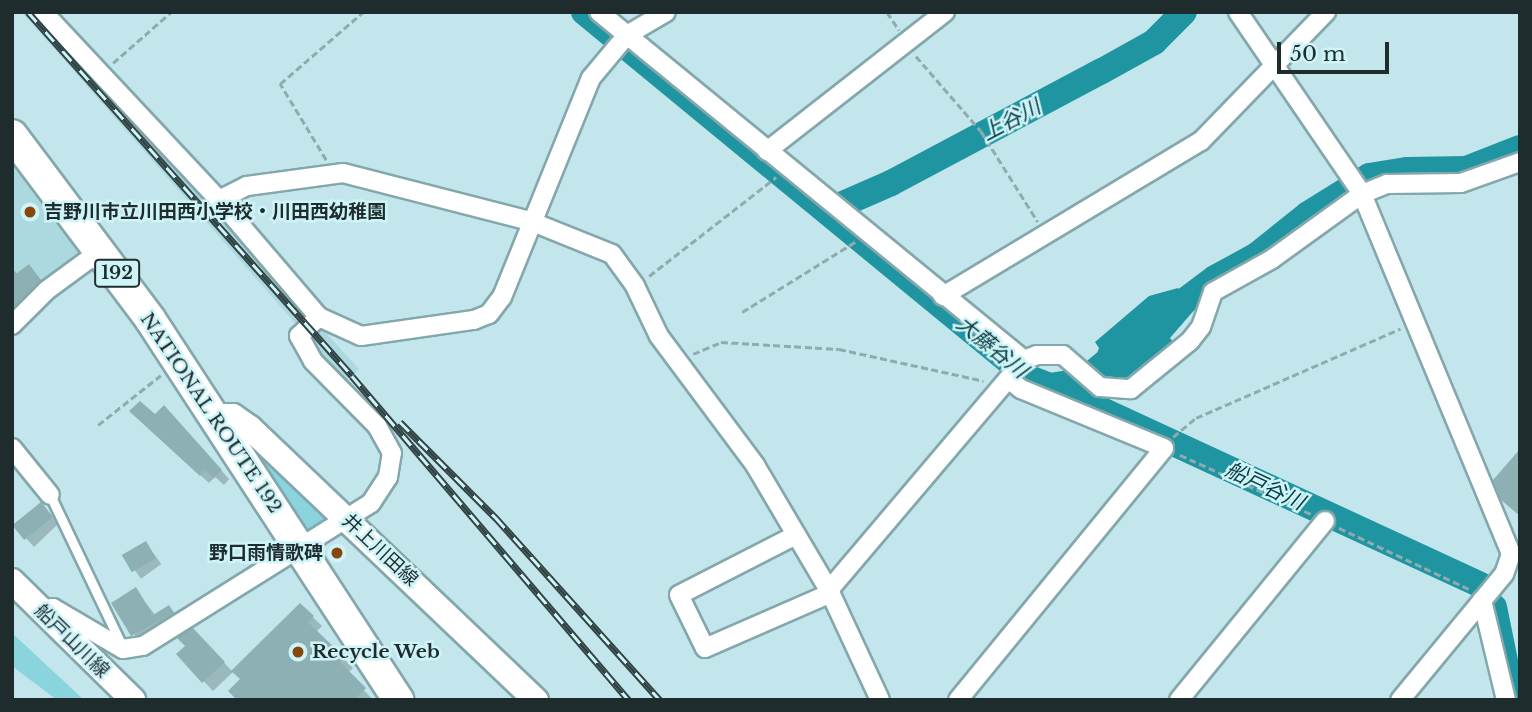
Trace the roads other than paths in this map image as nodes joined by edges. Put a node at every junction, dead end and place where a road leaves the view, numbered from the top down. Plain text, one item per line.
1 (43, 12) edge
2 (666, 12) edge
3 (945, 12) edge
4 (1238, 12) edge
5 (1326, 12) edge
6 (603, 15) edge
7 (623, 40) junction
8 (1275, 65) junction
9 (12, 135) edge
10 (767, 151) junction
11 (1520, 162) edge
12 (1357, 186) junction
13 (219, 200) junction
14 (530, 221) junction
15 (100, 251) junction
16 (943, 296) junction
17 (319, 317) junction
18 (12, 325) edge
19 (1016, 369) junction
20 (215, 416) junction
21 (12, 448) edge
22 (50, 495) joint
23 (349, 521) junction
24 (1325, 521) dead end
25 (796, 535) junction
26 (300, 548) junction
27 (12, 581) edge
28 (830, 591) junction
29 (1482, 600) junction
30 (38, 610) junction
31 (123, 649) junction
32 (133, 700) edge
33 (398, 700) edge
34 (536, 700) edge
35 (880, 700) edge
36 (958, 700) edge
37 (1179, 700) edge
38 (1400, 700) edge
39 (1506, 700) edge

1 - 13 street
2 - 7 street
3 - 10 street
4 - 8 street
5 - 8 street
6 - 7 street
7 - 10 street
7 - 14 street
8 - 12 street
8 - 16 street
9 - 15 highway, NATIONAL ROUTE 192 / 192
10 - 16 street
11 - 12 street
12 - 19 street
12 - 29 street
13 - 14 street
13 - 17 street
14 - 17 street
14 - 25 street
15 - 18 street
15 - 20 highway, NATIONAL ROUTE 192 / 192
16 - 19 street
17 - 23 street
19 - 28 street
19 - 36 street
20 - 23 main road, 井上川田線
20 - 26 highway, NATIONAL ROUTE 192 / 192
21 - 22 street
22 - 31 lane
23 - 26 street
23 - 34 main road, 井上川田線
24 - 37 street
25 - 28 street
25 - 28 street
26 - 31 street
26 - 33 highway, NATIONAL ROUTE 192 / 192
27 - 30 main road, 船戸山川線
28 - 35 street
29 - 38 street
29 - 39 street
30 - 31 street
30 - 32 main road, 船戸山川線

